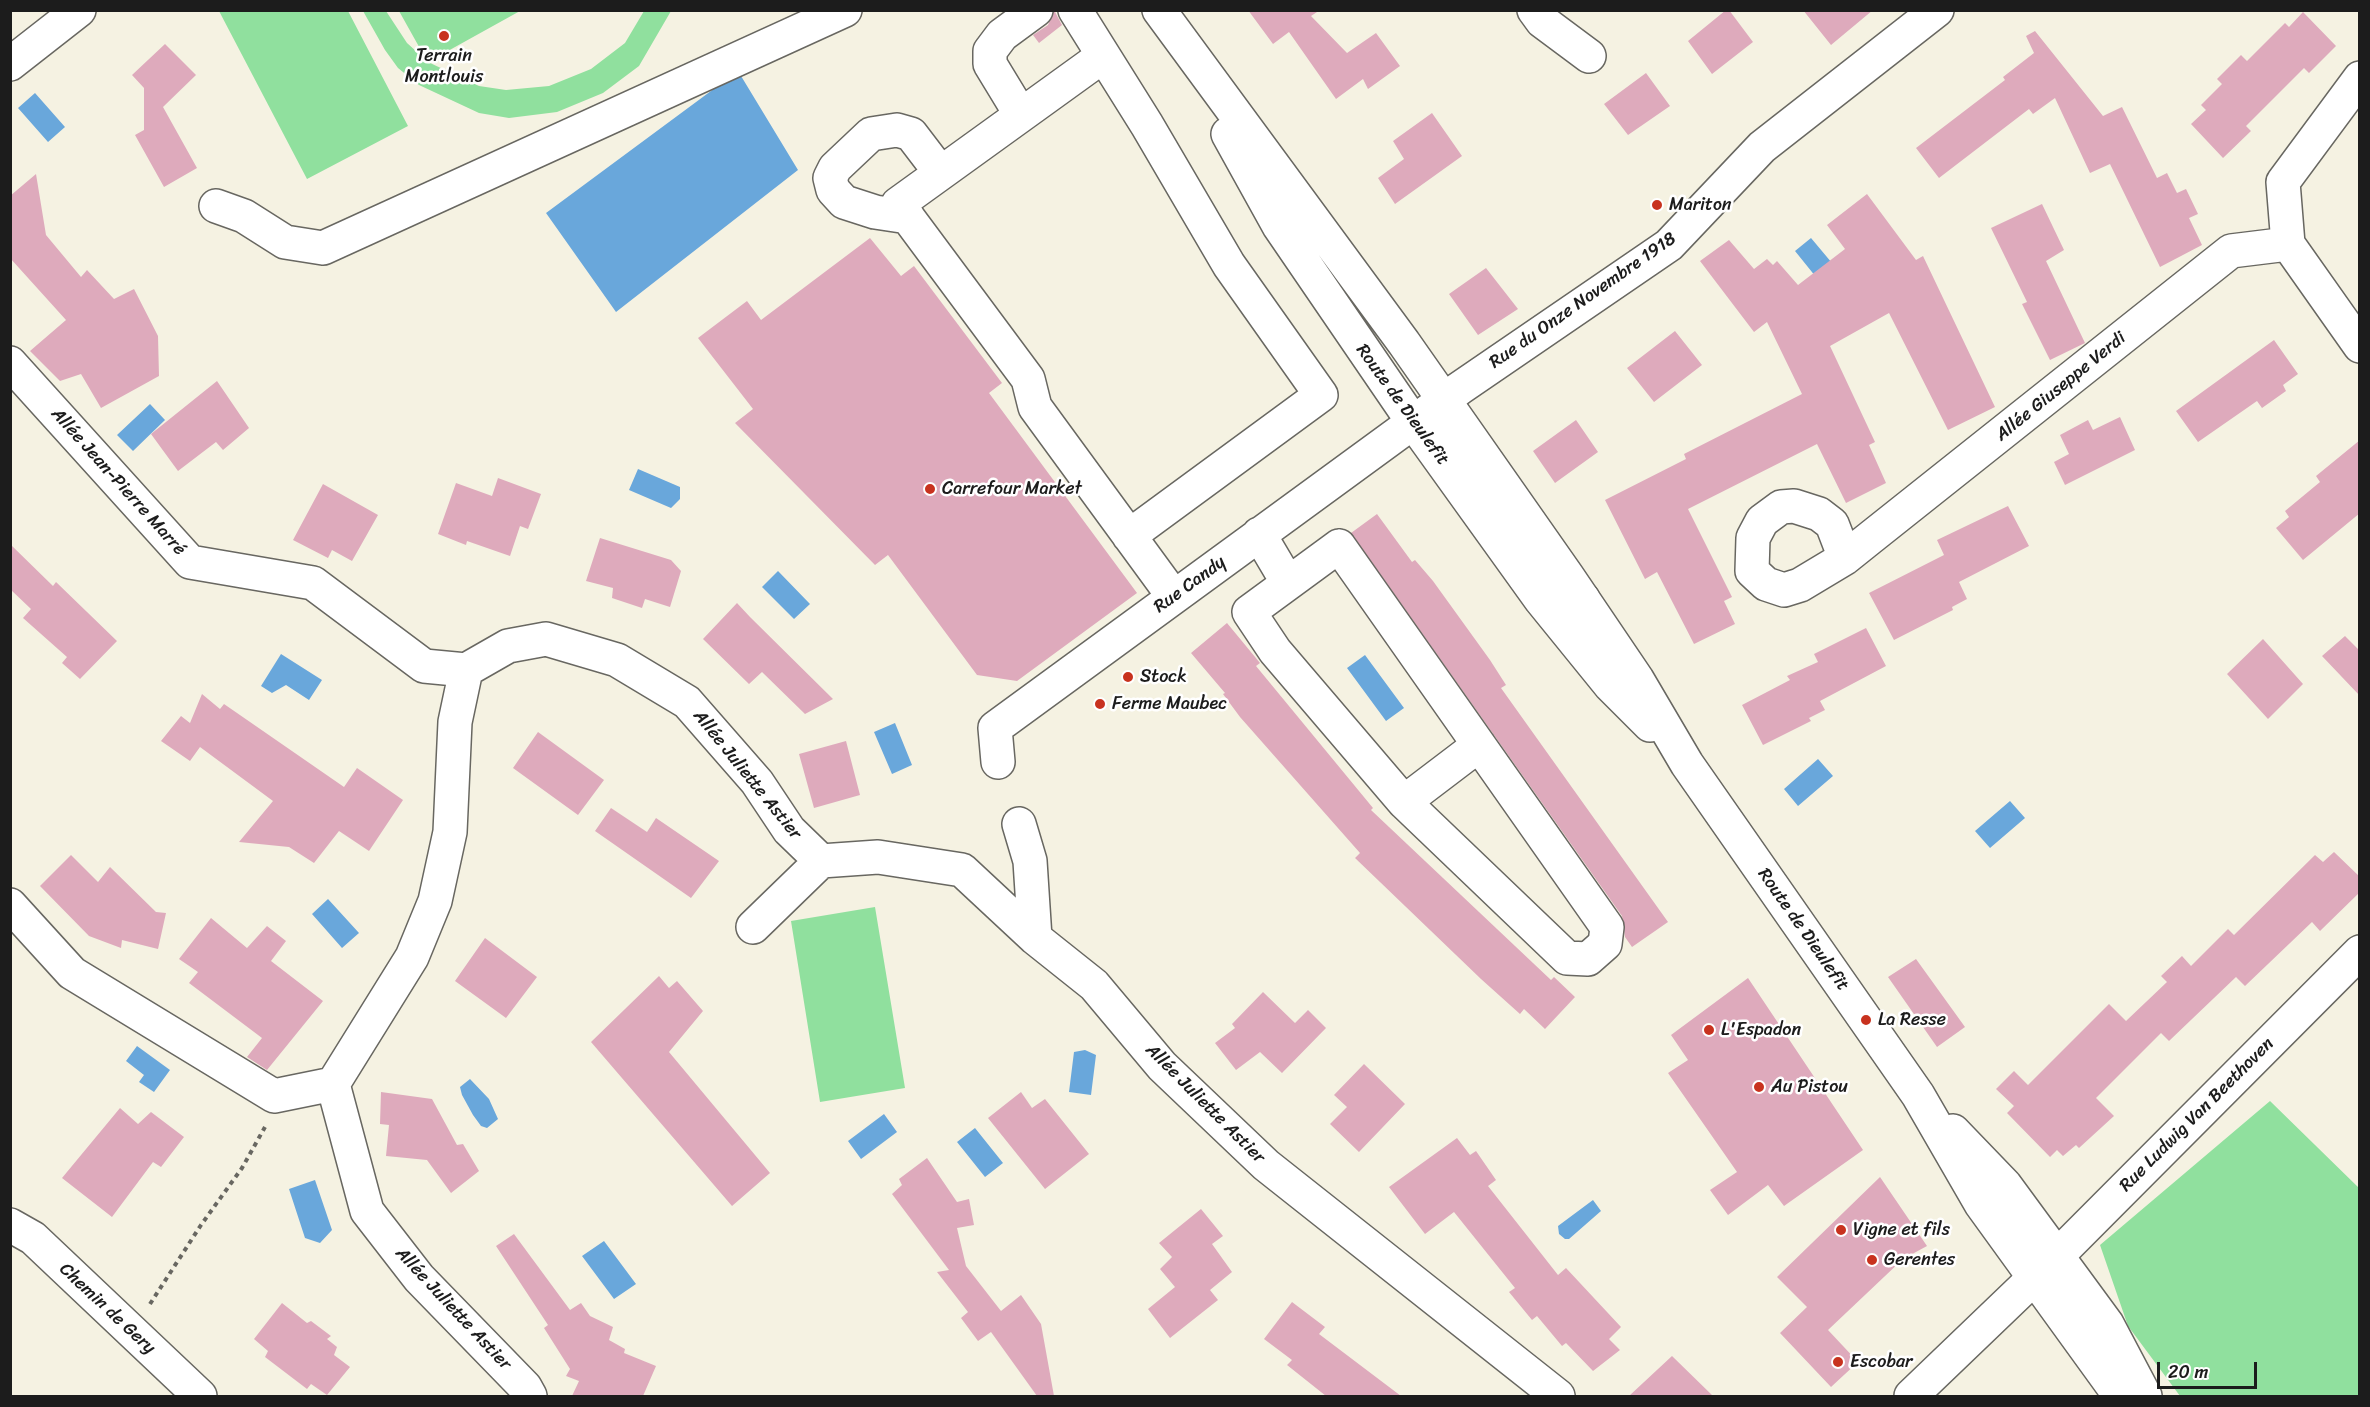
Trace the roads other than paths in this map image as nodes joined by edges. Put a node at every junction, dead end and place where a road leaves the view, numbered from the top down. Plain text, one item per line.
1 (79, 10) edge
2 (845, 10) edge
3 (1036, 10) edge
4 (1075, 10) edge
5 (1534, 10) edge
6 (1937, 10) edge
7 (1160, 12) edge
8 (1103, 56) junction
9 (1589, 56) dead end
10 (10, 64) edge
11 (2360, 78) edge
12 (1021, 115) junction
13 (940, 172) junction
14 (216, 206) dead end
15 (908, 217) junction
16 (2288, 244) junction
17 (1404, 343) junction
18 (2360, 346) edge
19 (10, 363) edge
20 (1444, 399) junction
21 (1413, 422) junction
22 (1259, 534) junction
23 (1129, 536) junction
24 (1845, 558) dead end
25 (1288, 584) junction
26 (1174, 597) junction
27 (1583, 599) junction
28 (466, 670) junction
29 (1479, 745) junction
30 (998, 762) dead end
31 (1688, 764) junction
32 (1404, 802) junction
33 (1019, 824) dead end
34 (821, 861) junction
35 (10, 905) edge
36 (753, 927) dead end
37 (1035, 938) junction
38 (2360, 952) edge
39 (333, 1084) junction
40 (1918, 1095) junction
41 (10, 1225) edge
42 (2057, 1256) junction
43 (2034, 1278) junction
44 (200, 1396) edge
45 (530, 1396) edge
46 (1558, 1396) edge
47 (1911, 1396) edge
48 (2120, 1396) edge
49 (2145, 1396) edge

1 - 10 street
2 - 14 street
3 - 12 street
4 - 8 street
5 - 9 street
6 - 20 street, Rue du Onze Novembre 1918
7 - 17 street, Route de Dieulefit
7 - 21 street, Route de Dieulefit
8 - 12 street
8 - 23 street
11 - 16 street
12 - 13 street
13 - 15 street
13 - 15 street
15 - 23 street
16 - 18 street
16 - 24 street, Allée Giuseppe Verdi
17 - 20 street, Route de Dieulefit
17 - 21 street
19 - 28 street, Allée Jean-Pierre Marré
20 - 21 street, Rue du Onze Novembre 1918
20 - 27 street, Route de Dieulefit
21 - 22 street, Rue Candy
21 - 27 street
21 - 31 street, Route de Dieulefit
22 - 25 street
22 - 26 street, Rue Candy
23 - 26 street
25 - 29 street
25 - 32 street
26 - 30 street, Rue Candy
27 - 31 street, Route de Dieulefit
28 - 34 street, Allée Juliette Astier
28 - 39 street
29 - 32 street
29 - 32 street
31 - 40 street, Route de Dieulefit
33 - 37 street
34 - 36 street
34 - 37 street, Allée Juliette Astier
35 - 39 street
37 - 46 street, Allée Juliette Astier
38 - 42 street, Rue Ludwig Van Beethoven
39 - 45 street, Allée Juliette Astier
40 - 42 street, Route de Dieulefit
40 - 43 street, Route de Dieulefit
41 - 44 street, Chemin de Gery
42 - 43 street, Rue Ludwig Van Beethoven
42 - 49 street, Route de Dieulefit
43 - 47 street, Rue Ludwig Van Beethoven
43 - 48 street, Route de Dieulefit

